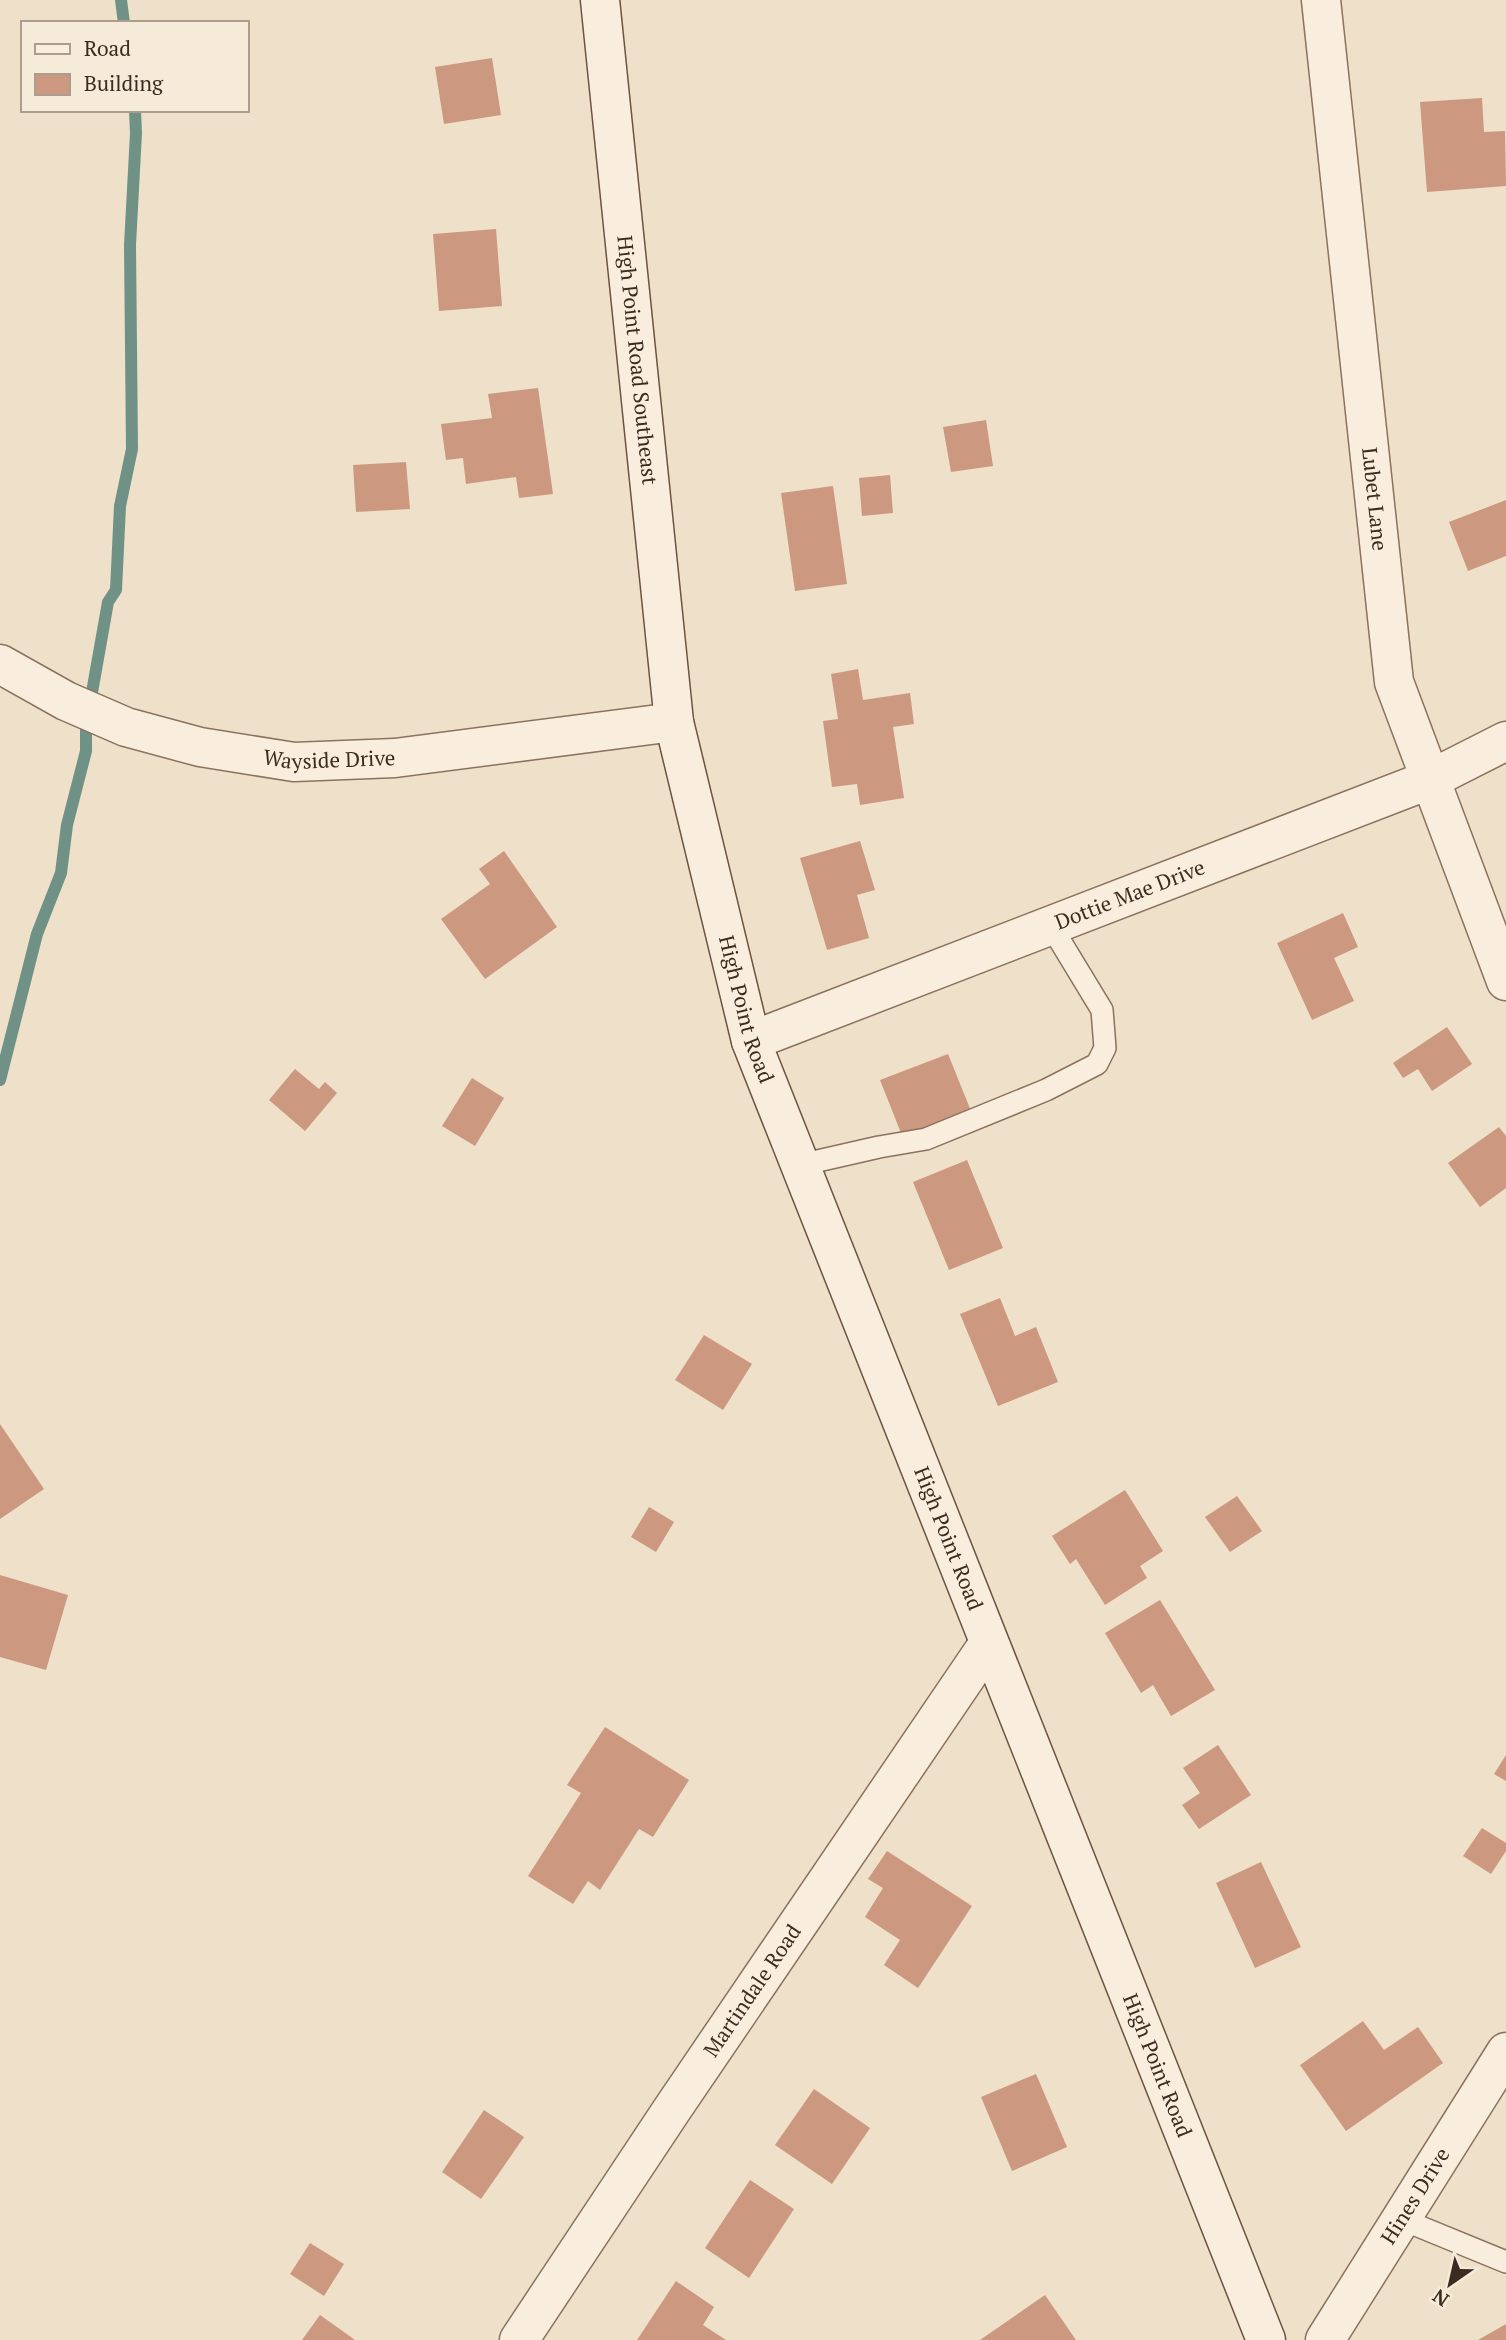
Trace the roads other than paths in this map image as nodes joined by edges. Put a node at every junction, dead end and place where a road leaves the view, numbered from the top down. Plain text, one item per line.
1 (600, 0) edge
2 (1321, 0) edge
3 (0, 664) edge
4 (674, 722) junction
5 (1506, 741) edge
6 (1431, 779) junction
7 (1051, 926) junction
8 (1506, 981) edge
9 (751, 1041) junction
10 (800, 1165) junction
11 (989, 1643) junction
12 (1506, 2052) edge
13 (1401, 2219) junction
14 (1506, 2262) edge
15 (519, 2340) edge
16 (1266, 2340) edge
17 (1325, 2340) edge

1 - 4 street, High Point Road Southeast
2 - 6 street, Lubet Lane
3 - 4 street, Wayside Drive
4 - 9 street, High Point Road
5 - 6 street, Dottie Mae Drive
6 - 7 street, Dottie Mae Drive
6 - 8 street, Lubet Lane
7 - 9 street, Dottie Mae Drive
7 - 10 lane
9 - 10 street, High Point Road
10 - 11 street, High Point Road
11 - 15 street, Martindale Road
11 - 16 street, High Point Road
12 - 13 street, Hines Drive
13 - 14 lane
13 - 17 street, Hines Drive

